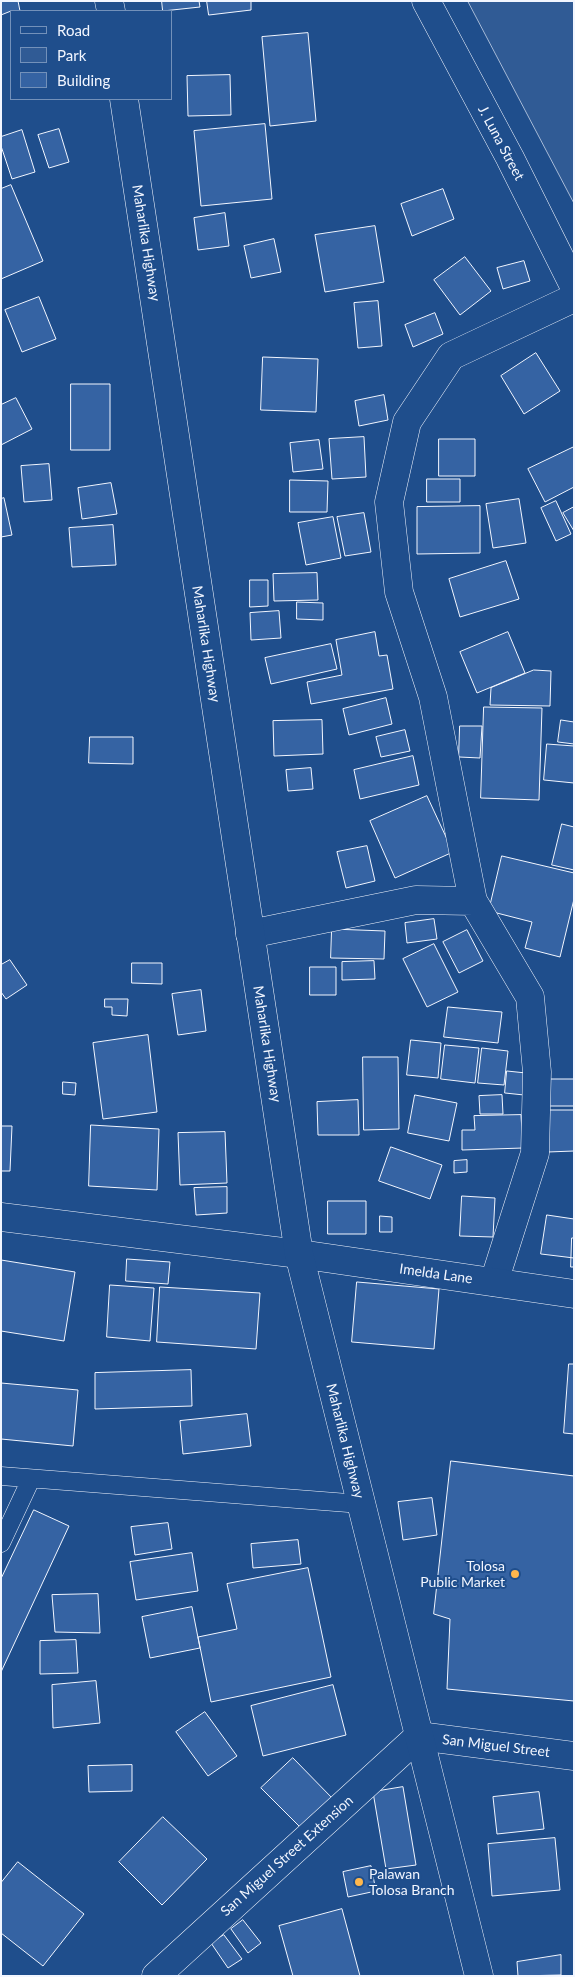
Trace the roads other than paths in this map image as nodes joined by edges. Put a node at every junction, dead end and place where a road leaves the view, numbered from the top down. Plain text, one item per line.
1 (426, 1) edge
2 (124, 100) edge
3 (574, 286) edge
4 (574, 298) edge
5 (473, 901) junction
6 (250, 934) junction
7 (1, 1217) edge
8 (299, 1254) junction
9 (494, 1282) junction
10 (574, 1294) edge
11 (1, 1476) edge
12 (31, 1478) junction
13 (361, 1504) junction
14 (1, 1543) edge
15 (419, 1736) junction
16 (574, 1756) edge
17 (156, 1976) edge
18 (479, 1976) edge

1 - 3 main road, J. Luna Street
2 - 6 main road, Maharlika Highway
4 - 5 main road
5 - 6 main road
5 - 9 main road
6 - 8 main road, Maharlika Highway
7 - 8 main road, Imelda Lane
8 - 9 main road, Imelda Lane
8 - 13 main road, Maharlika Highway
9 - 10 main road, Imelda Lane
11 - 12 lane
12 - 13 lane
12 - 14 lane
13 - 15 main road, Maharlika Highway
15 - 16 main road, San Miguel Street
15 - 17 main road, San Miguel Street Extension
15 - 18 main road, Maharlika Highway

